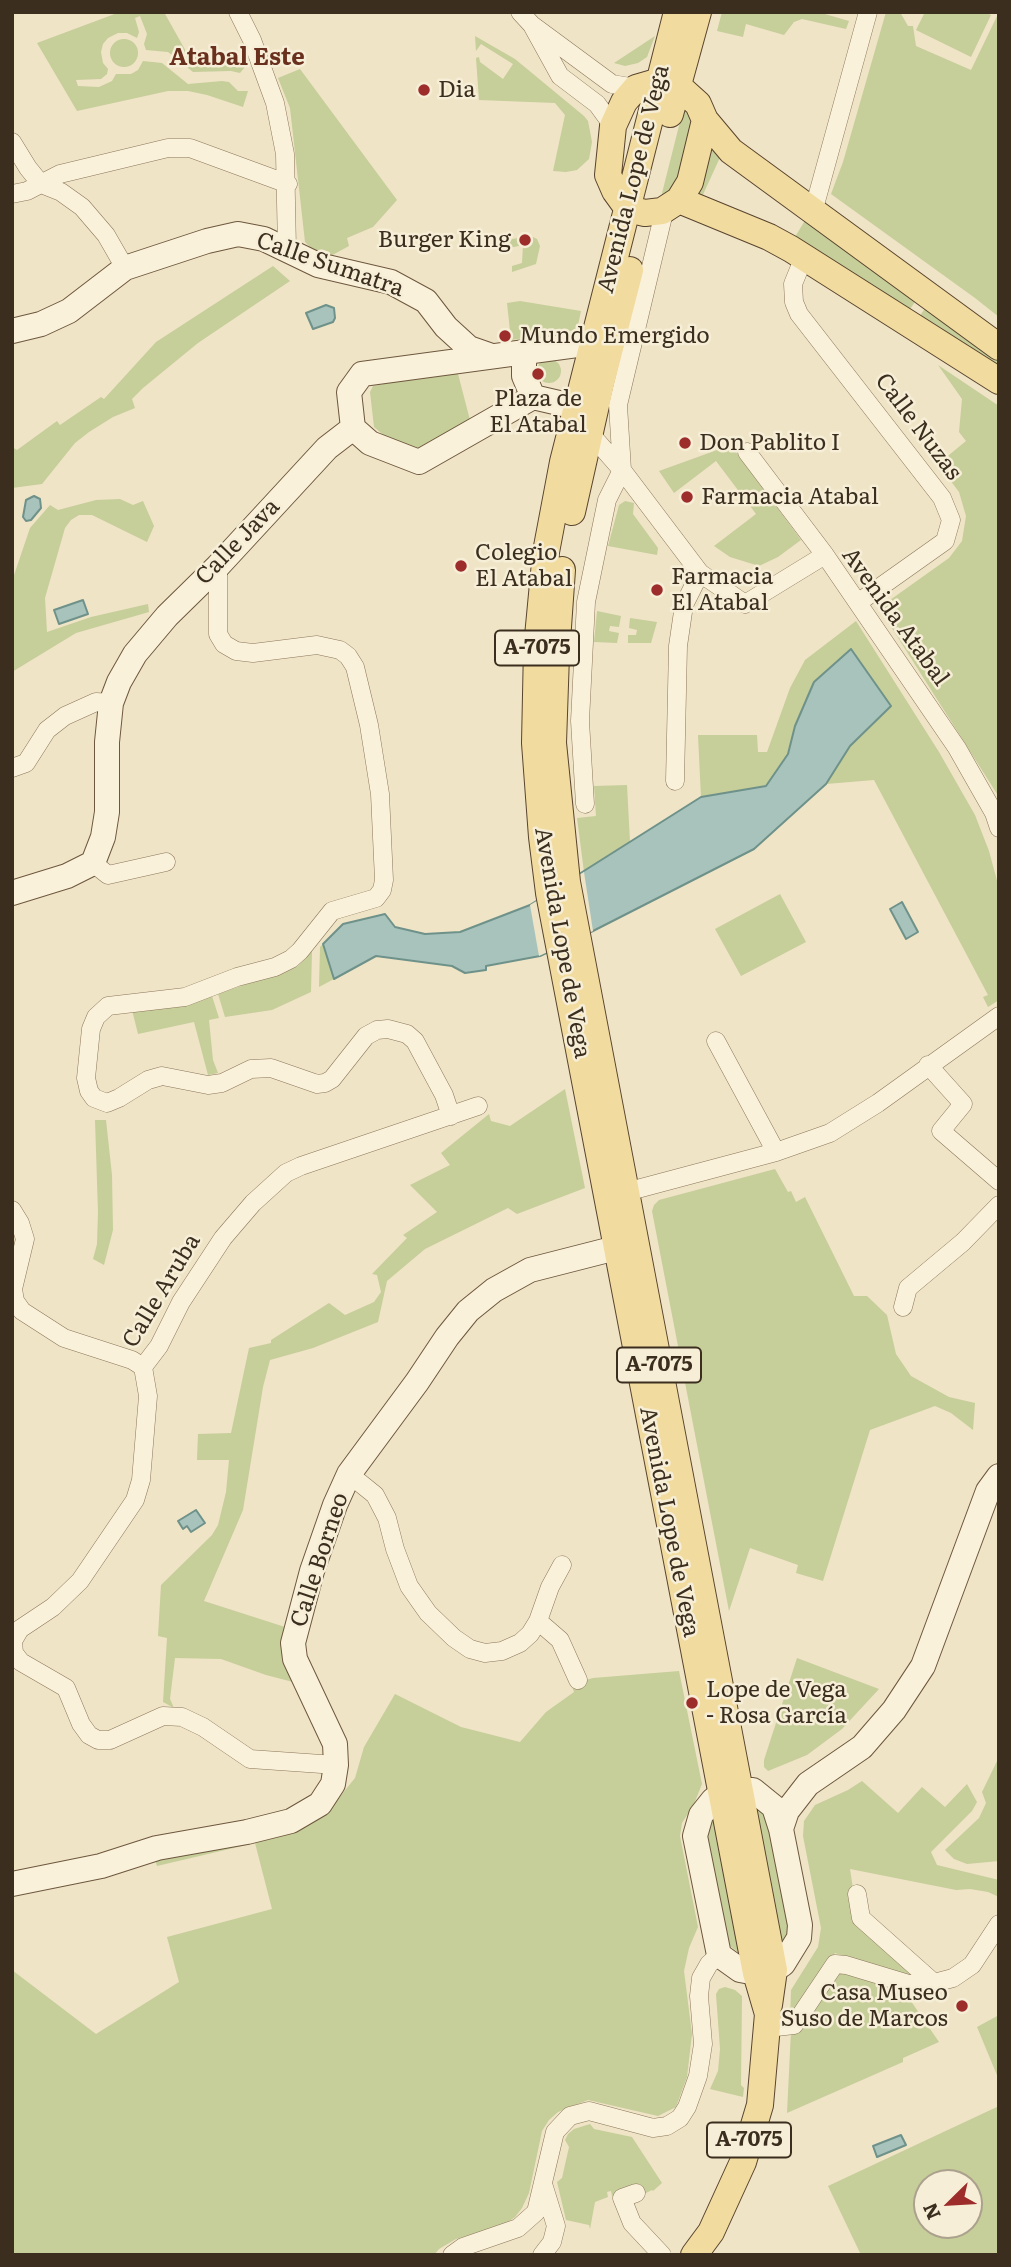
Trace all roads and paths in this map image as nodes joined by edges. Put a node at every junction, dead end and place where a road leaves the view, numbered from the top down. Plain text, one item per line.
1 (238, 12) edge
2 (677, 12) edge
3 (698, 12) edge
4 (868, 12) edge
5 (526, 19) edge
6 (658, 85) junction
7 (705, 120) junction
8 (613, 126) junction
9 (12, 142) edge
10 (41, 184) junction
11 (288, 184) junction
12 (12, 194) edge
13 (654, 208) junction
14 (813, 212) junction
15 (287, 249) junction
16 (804, 257) junction
17 (125, 268) junction
18 (446, 327) junction
19 (12, 331) edge
20 (592, 343) junction
21 (999, 347) edge
22 (528, 352) junction
23 (489, 355) junction
24 (437, 363) junction
25 (999, 381) edge
26 (533, 397) junction
27 (595, 414) junction
28 (353, 428) junction
29 (747, 452) dead end
30 (622, 470) junction
31 (825, 555) junction
32 (218, 566) junction
33 (700, 573) junction
34 (859, 602) junction
35 (111, 704) junction
36 (12, 768) edge
37 (675, 781) dead end
38 (585, 804) dead end
39 (999, 828) edge
40 (166, 862) dead end
41 (93, 863) junction
42 (12, 893) edge
43 (568, 943) junction
44 (999, 1016) edge
45 (716, 1041) dead end
46 (928, 1065) junction
47 (478, 1107) dead end
48 (451, 1116) junction
49 (776, 1152) junction
50 (999, 1181) edge
51 (626, 1192) junction
52 (999, 1205) edge
53 (12, 1210) edge
54 (616, 1248) junction
55 (903, 1307) dead end
56 (143, 1367) junction
57 (349, 1474) junction
58 (999, 1476) edge
59 (562, 1564) dead end
60 (538, 1622) junction
61 (578, 1680) dead end
62 (336, 1765) junction
63 (808, 1784) junction
64 (741, 1793) junction
65 (781, 1829) junction
66 (12, 1884) edge
67 (857, 1894) dead end
68 (999, 1924) edge
69 (719, 1955) junction
70 (765, 1971) junction
71 (934, 1983) junction
72 (767, 2021) junction
73 (544, 2187) junction
74 (636, 2193) dead end
75 (452, 2255) edge
76 (542, 2255) edge
77 (662, 2255) edge
78 (694, 2255) edge

1 - 11 street
2 - 6 main road, Avenida Lope de Vega / A-7075
3 - 6 main road, Avenida Lope de Vega / A-7075
4 - 14 street
5 - 6 street
5 - 8 street
6 - 7 main road
6 - 8 main road
6 - 13 main road, Avenida Lope de Vega / A-7075
7 - 13 main road
7 - 14 main road
8 - 13 main road
9 - 10 street
10 - 11 street
10 - 12 street
10 - 17 street
11 - 15 street
13 - 16 main road
13 - 20 main road, Avenida Lope de Vega / A-7075
13 - 27 main road, Avenida Lope de Vega / A-7075
14 - 21 main road
15 - 17 street, Calle Sumatra
15 - 18 street, Calle Sumatra
16 - 25 main road
16 - 34 street, Calle Nuzas
17 - 19 street, Calle Sumatra
18 - 23 street, Calle Sumatra
18 - 24 street
20 - 22 street
20 - 27 main road, Avenida Lope de Vega / A-7075
22 - 23 street
22 - 26 street
23 - 24 street
24 - 28 street
26 - 27 street
26 - 28 street
27 - 30 street, Avenida Atabal
27 - 30 street, Avenida Lope de Vega
27 - 43 main road, Avenida Lope de Vega / A-7075
28 - 32 street, Calle Java
29 - 31 street
30 - 33 street, Avenida Atabal
30 - 38 street
31 - 33 street, Avenida Atabal
31 - 34 street, Avenida Atabal
32 - 35 street, Calle Java
32 - 48 street
33 - 37 street
34 - 39 street, Avenida Atabal
35 - 36 street
35 - 41 street, Calle Java
40 - 41 street
41 - 42 street
43 - 51 main road, Avenida Lope de Vega / A-7075
43 - 54 main road, Avenida Lope de Vega / A-7075
44 - 46 street
45 - 49 street
46 - 49 street
46 - 50 street
47 - 48 street, Calle Aruba
48 - 56 street, Calle Aruba
49 - 51 street
51 - 64 main road, Avenida Lope de Vega / A-7075
52 - 55 street
53 - 56 street
54 - 57 street, Calle Borneo
54 - 64 main road, Avenida Lope de Vega / A-7075
56 - 62 street, Calle Aruba
57 - 60 street
57 - 62 street, Calle Borneo
58 - 63 street
59 - 60 street
60 - 61 street
62 - 66 street
63 - 64 street
63 - 65 street
64 - 65 street
64 - 69 street
64 - 70 main road, Avenida Lope de Vega / A-7075
65 - 70 street
67 - 71 street
68 - 71 street
69 - 70 street
69 - 73 street
70 - 72 main road, Avenida Lope de Vega / A-7075
71 - 72 street
72 - 78 main road, A-7075
73 - 75 street
73 - 76 street
74 - 77 street

